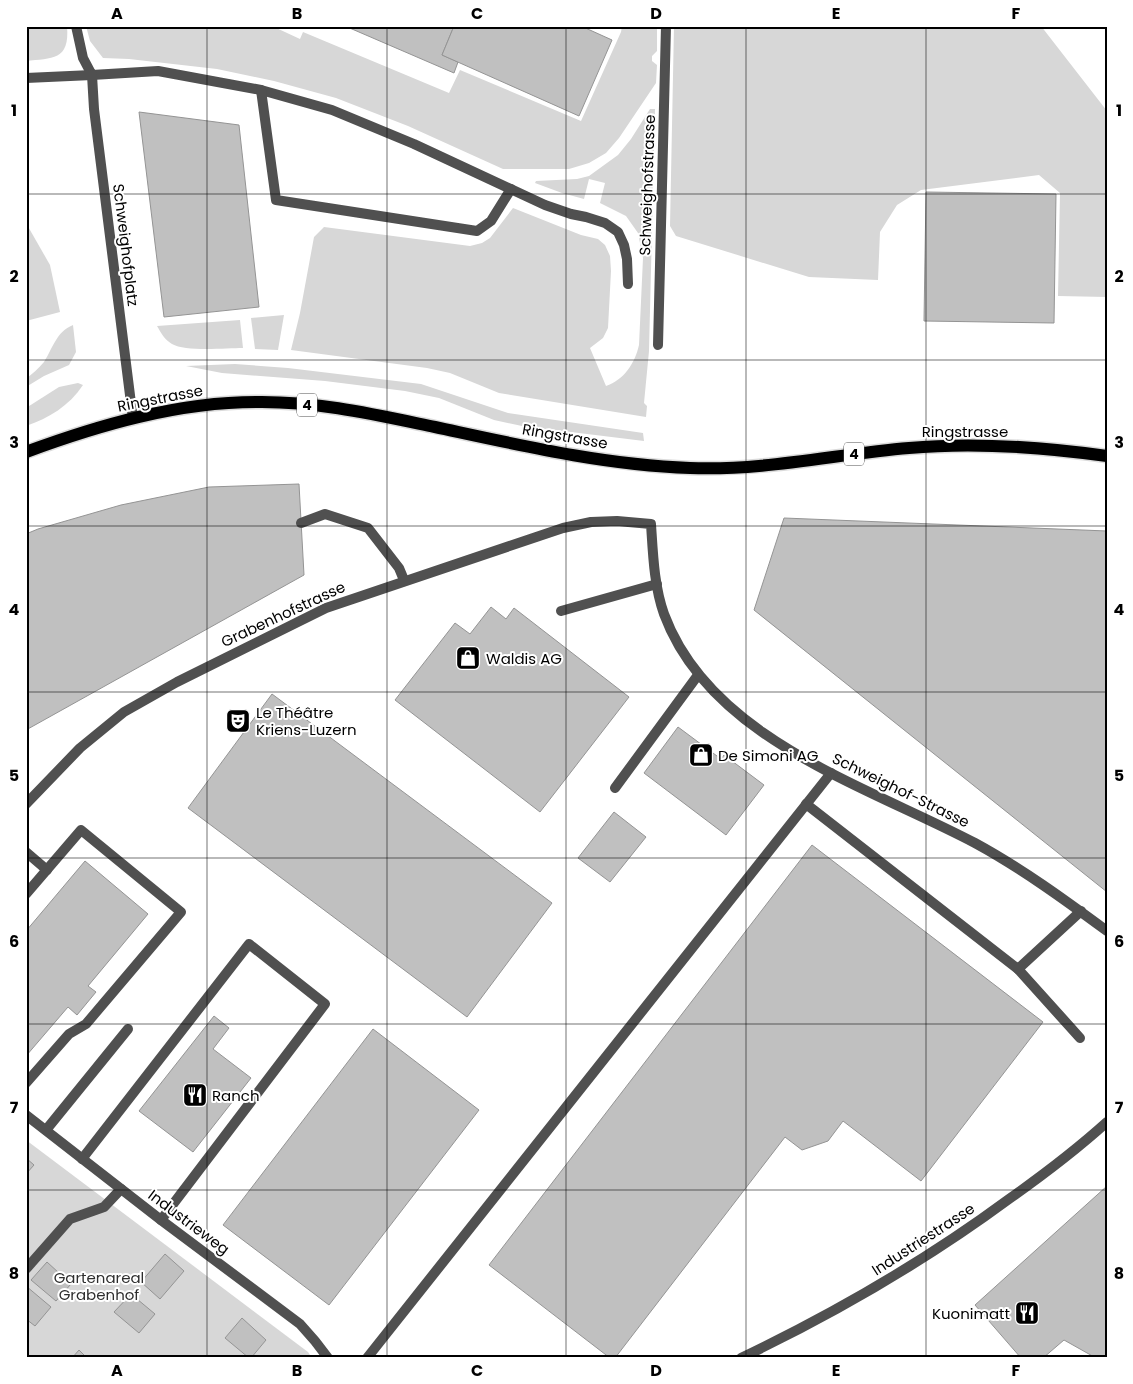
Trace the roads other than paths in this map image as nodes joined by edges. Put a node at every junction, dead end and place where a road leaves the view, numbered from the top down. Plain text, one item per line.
1 (76, 26) edge
2 (666, 26) edge
3 (92, 75) junction
4 (26, 78) edge
5 (261, 90) junction
6 (511, 189) junction
7 (628, 284) dead end
8 (658, 345) dead end
9 (133, 419) junction
10 (26, 452) edge
11 (1107, 456) edge
12 (301, 523) dead end
13 (651, 524) joint
14 (404, 580) junction
15 (657, 584) junction
16 (561, 611) dead end
17 (698, 675) junction
18 (831, 773) junction
19 (614, 788) dead end
20 (26, 804) edge
21 (806, 804) junction
22 (26, 852) edge
23 (47, 870) junction
24 (26, 894) edge
25 (1081, 912) junction
26 (1107, 931) edge
27 (1018, 969) junction
28 (128, 1029) dead end
29 (1080, 1038) dead end
30 (26, 1083) edge
31 (26, 1115) edge
32 (1107, 1122) edge
33 (46, 1130) junction
34 (82, 1159) junction
35 (121, 1189) junction
36 (161, 1220) junction
37 (26, 1269) edge
38 (328, 1358) edge
39 (367, 1358) edge
40 (741, 1358) edge

1 - 3 street
2 - 8 street, Schweighofstrasse
3 - 4 street
3 - 5 street
3 - 9 street, Schweighofplatz
5 - 6 street
5 - 6 street
6 - 7 street
9 - 10 main road, Ringstrasse / 4
9 - 11 main road, Ringstrasse / 4
12 - 14 street
13 - 14 street, Grabenhofstrasse
13 - 15 street, Schweighof-Strasse
14 - 20 street, Grabenhofstrasse
15 - 16 street
15 - 17 street, Schweighof-Strasse
17 - 18 street, Schweighof-Strasse
17 - 19 street
18 - 21 street
18 - 25 street, Schweighof-Strasse
21 - 27 street
21 - 39 street
22 - 23 street
23 - 24 street
23 - 30 street
25 - 26 street, Schweighof-Strasse
25 - 27 street
27 - 29 street
28 - 33 street
31 - 33 street, Industrieweg
32 - 40 street, Industriestrasse
33 - 34 street, Industrieweg
34 - 35 street, Industrieweg
34 - 36 street
35 - 36 street, Industrieweg
35 - 37 street
36 - 38 street, Industrieweg

